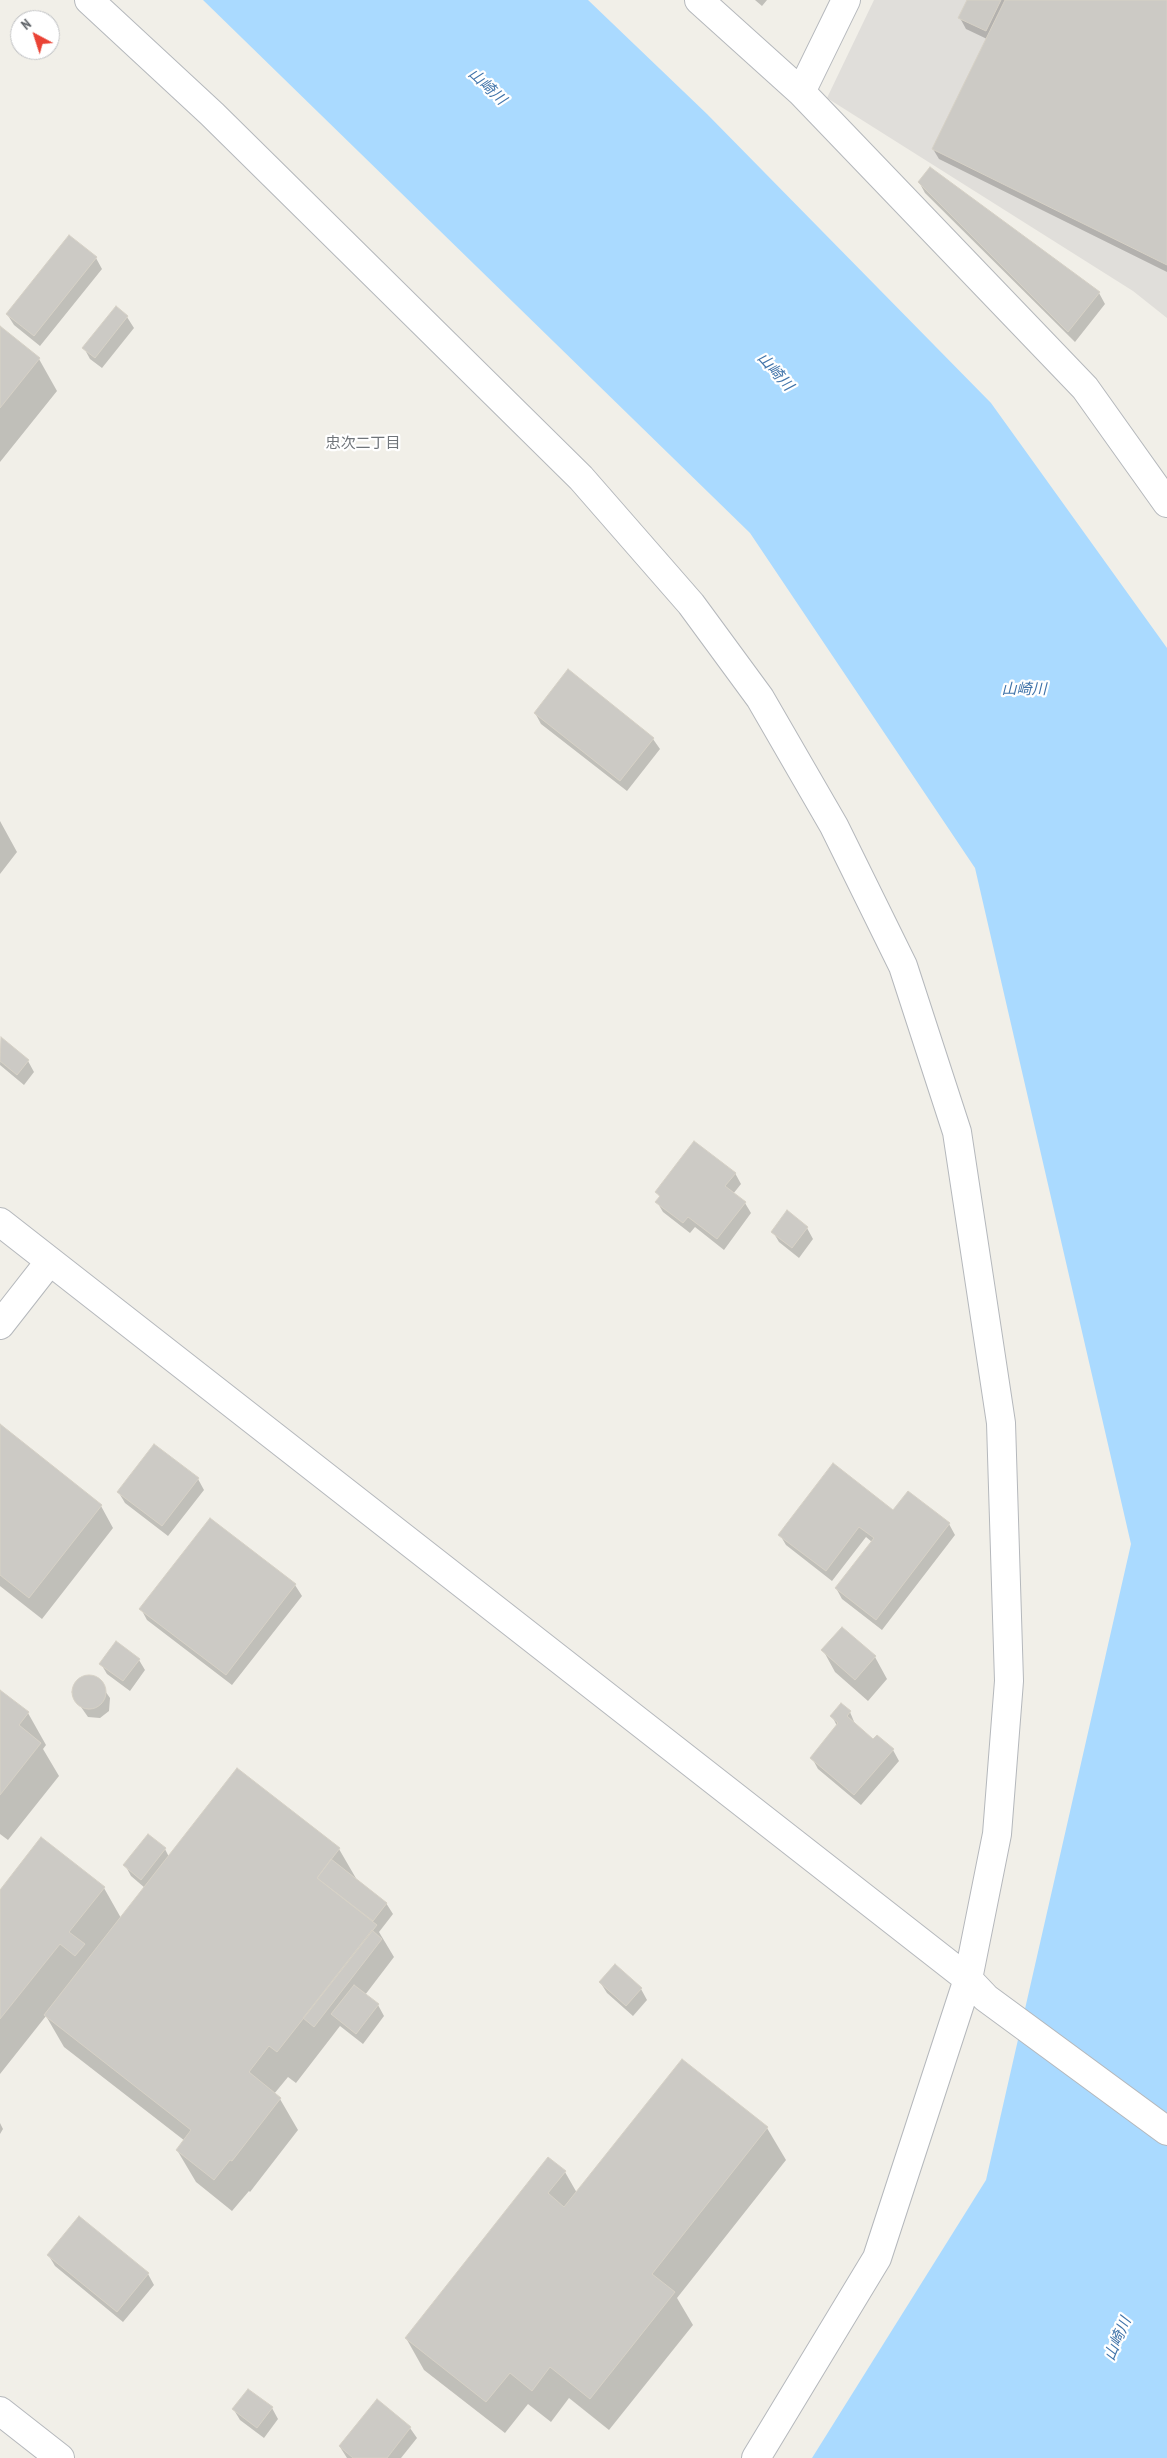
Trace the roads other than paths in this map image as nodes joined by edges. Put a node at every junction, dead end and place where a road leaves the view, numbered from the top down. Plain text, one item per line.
1 (89, 0) edge
2 (699, 0) edge
3 (846, 0) edge
4 (801, 92) junction
5 (1167, 502) edge
6 (0, 1222) edge
7 (50, 1261) junction
8 (0, 1325) edge
9 (977, 1988) junction
10 (1167, 2131) edge
11 (0, 2411) edge
12 (60, 2458) edge
13 (756, 2458) edge

1 - 9 street
2 - 4 street
3 - 4 street
4 - 5 street
6 - 7 street
7 - 8 street
7 - 9 street
9 - 10 street
9 - 13 street
11 - 12 street

